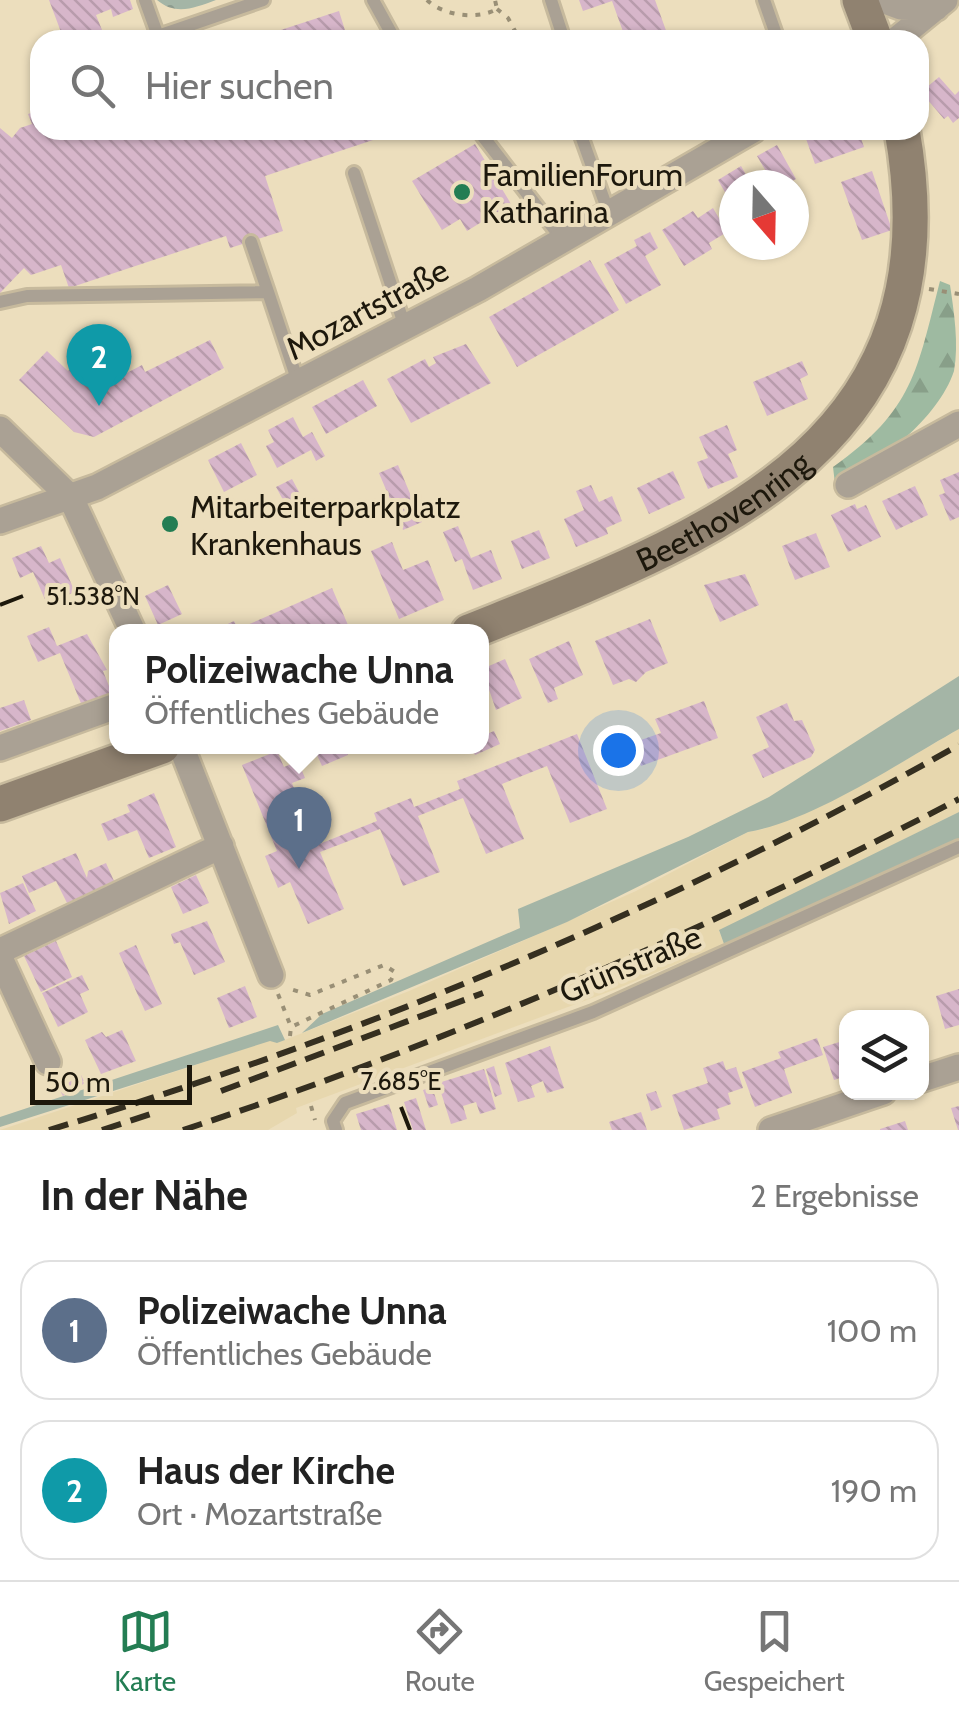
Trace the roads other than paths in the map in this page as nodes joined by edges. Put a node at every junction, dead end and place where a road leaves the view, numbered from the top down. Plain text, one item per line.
1 (146, 0) edge
2 (263, 0) edge
3 (372, 0) edge
4 (550, 0) edge
5 (764, 0) edge
6 (860, 0) edge
7 (882, 0) edge
8 (941, 4) edge
9 (156, 30) edge
10 (176, 30) edge
11 (389, 30) edge
12 (560, 30) edge
13 (774, 30) edge
14 (870, 30) edge
15 (908, 30) edge
16 (486, 140) edge
17 (583, 140) edge
18 (735, 140) edge
19 (904, 140) edge
20 (354, 173) dead end
21 (608, 212) junction
22 (562, 239) junction
23 (251, 242) dead end
24 (268, 292) junction
25 (0, 302) edge
26 (405, 327) junction
27 (298, 382) junction
28 (959, 424) edge
29 (0, 429) edge
30 (848, 484) dead end
31 (71, 498) junction
32 (0, 522) edge
33 (129, 624) edge
34 (487, 624) edge
35 (109, 709) edge
36 (0, 748) edge
37 (140, 754) edge
38 (184, 754) edge
39 (0, 804) edge
40 (221, 846) junction
41 (959, 847) edge
42 (0, 954) edge
43 (273, 981) road end
44 (48, 1062) dead end
45 (959, 1067) edge
46 (929, 1078) edge
47 (859, 1100) edge
48 (774, 1129) edge
49 (336, 1130) edge

1 - 9 lane
2 - 10 lane
3 - 11 lane
4 - 12 lane
5 - 13 lane
6 - 14 main road
7 - 8 street
8 - 15 street
16 - 22 lane
17 - 21 lane
18 - 21 street, Mozartstraße
19 - 34 main road, Beethovenring
20 - 26 lane
21 - 22 street, Mozartstraße
22 - 26 street, Mozartstraße
23 - 24 lane
24 - 25 lane
24 - 27 lane
26 - 27 street, Mozartstraße
27 - 31 street, Mozartstraße
28 - 30 street
29 - 31 street
31 - 32 street, Mozartstraße
31 - 33 street
35 - 36 street
37 - 39 main road
38 - 40 street
40 - 42 street
40 - 43 street
41 - 49 lane, Grünstraße
42 - 44 street
45 - 46 street
47 - 48 street

